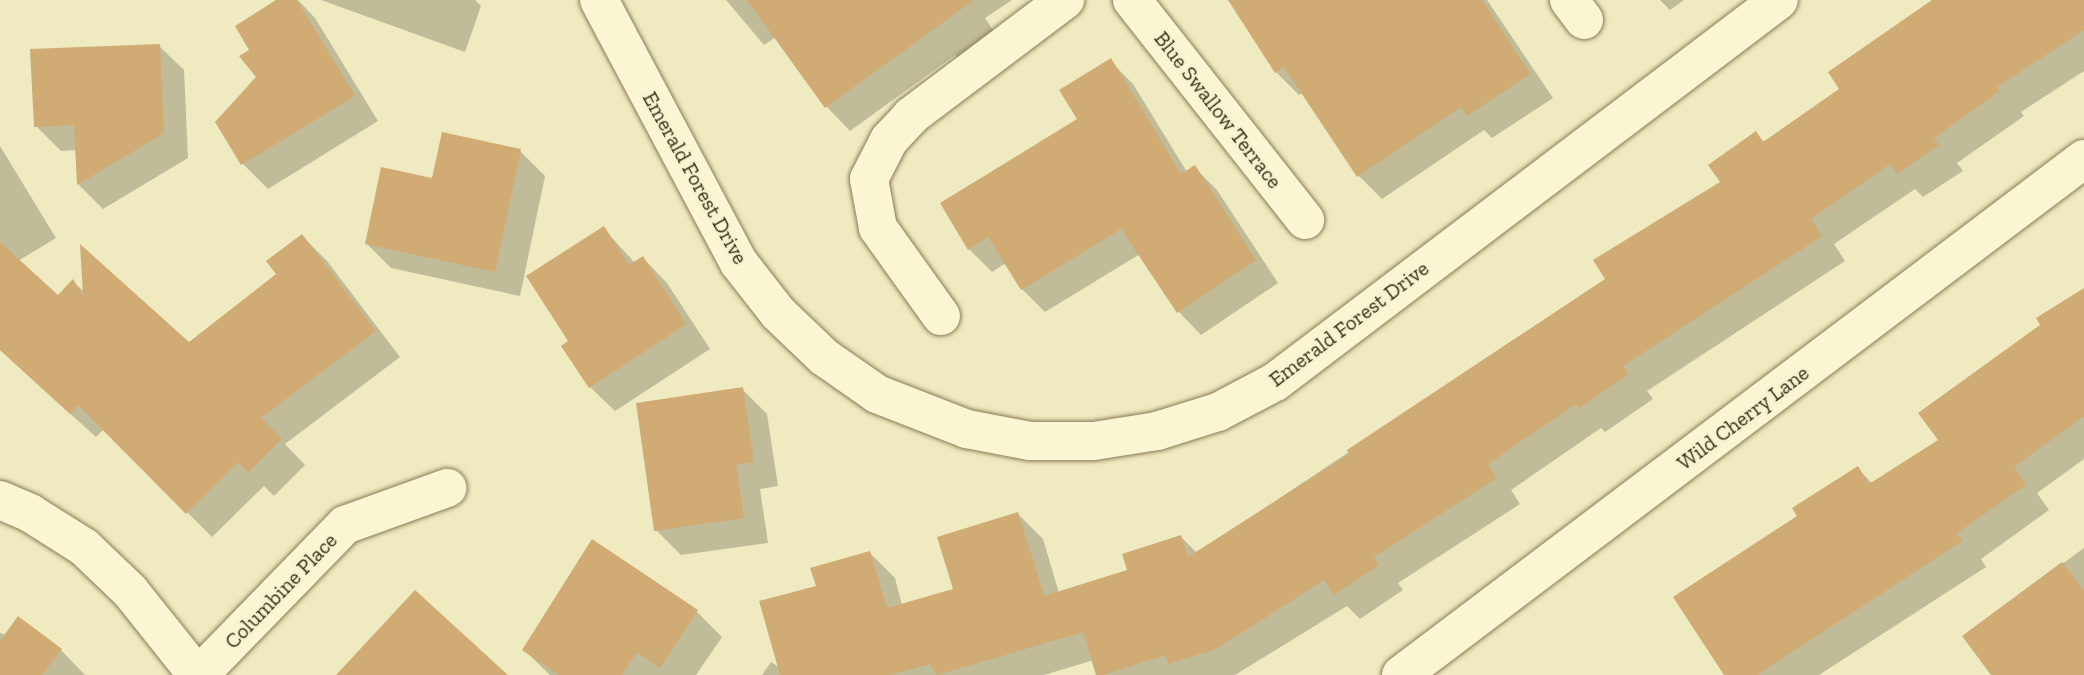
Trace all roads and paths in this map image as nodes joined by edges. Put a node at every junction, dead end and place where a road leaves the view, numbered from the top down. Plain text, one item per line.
1 (599, 0) edge
2 (1065, 0) edge
3 (1132, 0) edge
4 (1779, 0) edge
5 (2084, 159) edge
6 (1305, 220) dead end
7 (941, 316) dead end
8 (447, 488) dead end
9 (0, 500) edge
10 (198, 675) edge
11 (1401, 675) edge

1 - 4 street, Emerald Forest Drive
2 - 7 street
3 - 6 street, Blue Swallow Terrace
5 - 11 street, Wild Cherry Lane
8 - 10 street, Columbine Place
9 - 10 street

